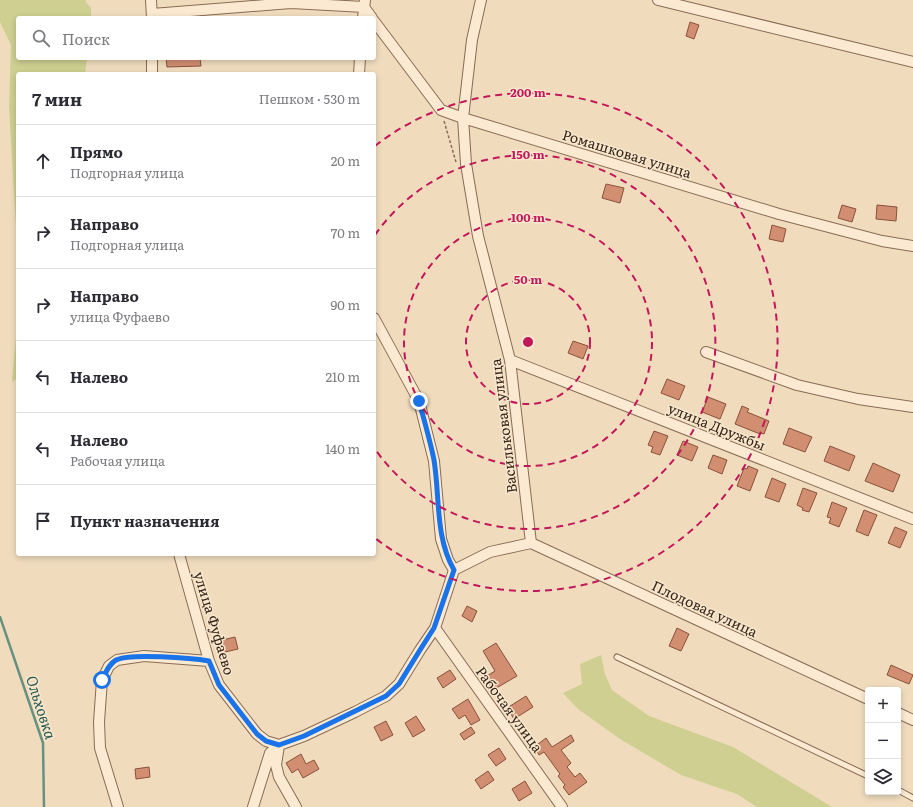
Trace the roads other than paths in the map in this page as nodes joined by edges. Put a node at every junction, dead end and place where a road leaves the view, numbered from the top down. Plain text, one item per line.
1 (151, 0) edge
2 (481, 0) edge
3 (658, 0) edge
4 (291, 2) edge
5 (364, 4) edge
6 (152, 16) edge
7 (363, 16) edge
8 (371, 16) edge
9 (376, 24) edge
10 (152, 60) edge
11 (360, 60) edge
12 (913, 62) edge
13 (152, 72) edge
14 (359, 72) edge
15 (463, 118) junction
16 (913, 246) edge
17 (376, 322) edge
18 (706, 352) dead end
19 (510, 360) junction
20 (913, 407) edge
21 (913, 519) edge
22 (531, 543) junction
23 (180, 556) edge
24 (454, 570) junction
25 (434, 628) junction
26 (617, 657) dead end
27 (209, 661) junction
28 (865, 698) edge
29 (901, 714) edge
30 (913, 720) edge
31 (279, 745) junction
32 (865, 775) edge
33 (901, 792) edge
34 (913, 798) edge
35 (118, 807) edge
36 (253, 807) edge
37 (296, 807) edge
38 (562, 807) edge

1 - 6 street
2 - 15 street, Васильковая улица
3 - 12 street
4 - 5 street
4 - 6 street
5 - 7 street
5 - 8 street
9 - 15 street, Ромашковая улица
10 - 13 street
11 - 14 street
15 - 16 street, Ромашковая улица
15 - 19 street, Васильковая улица
17 - 24 street
18 - 20 street
19 - 21 street, улица Дружбы
19 - 22 street, Васильковая улица
22 - 24 street
22 - 28 street, Плодовая улица
23 - 27 street, улица Фуфаево
24 - 25 street
25 - 31 street
25 - 38 street, Рабочая улица
26 - 32 lane
27 - 31 street, улица Фуфаево
27 - 35 street
29 - 30 street
31 - 36 street
31 - 37 street
33 - 34 lane

